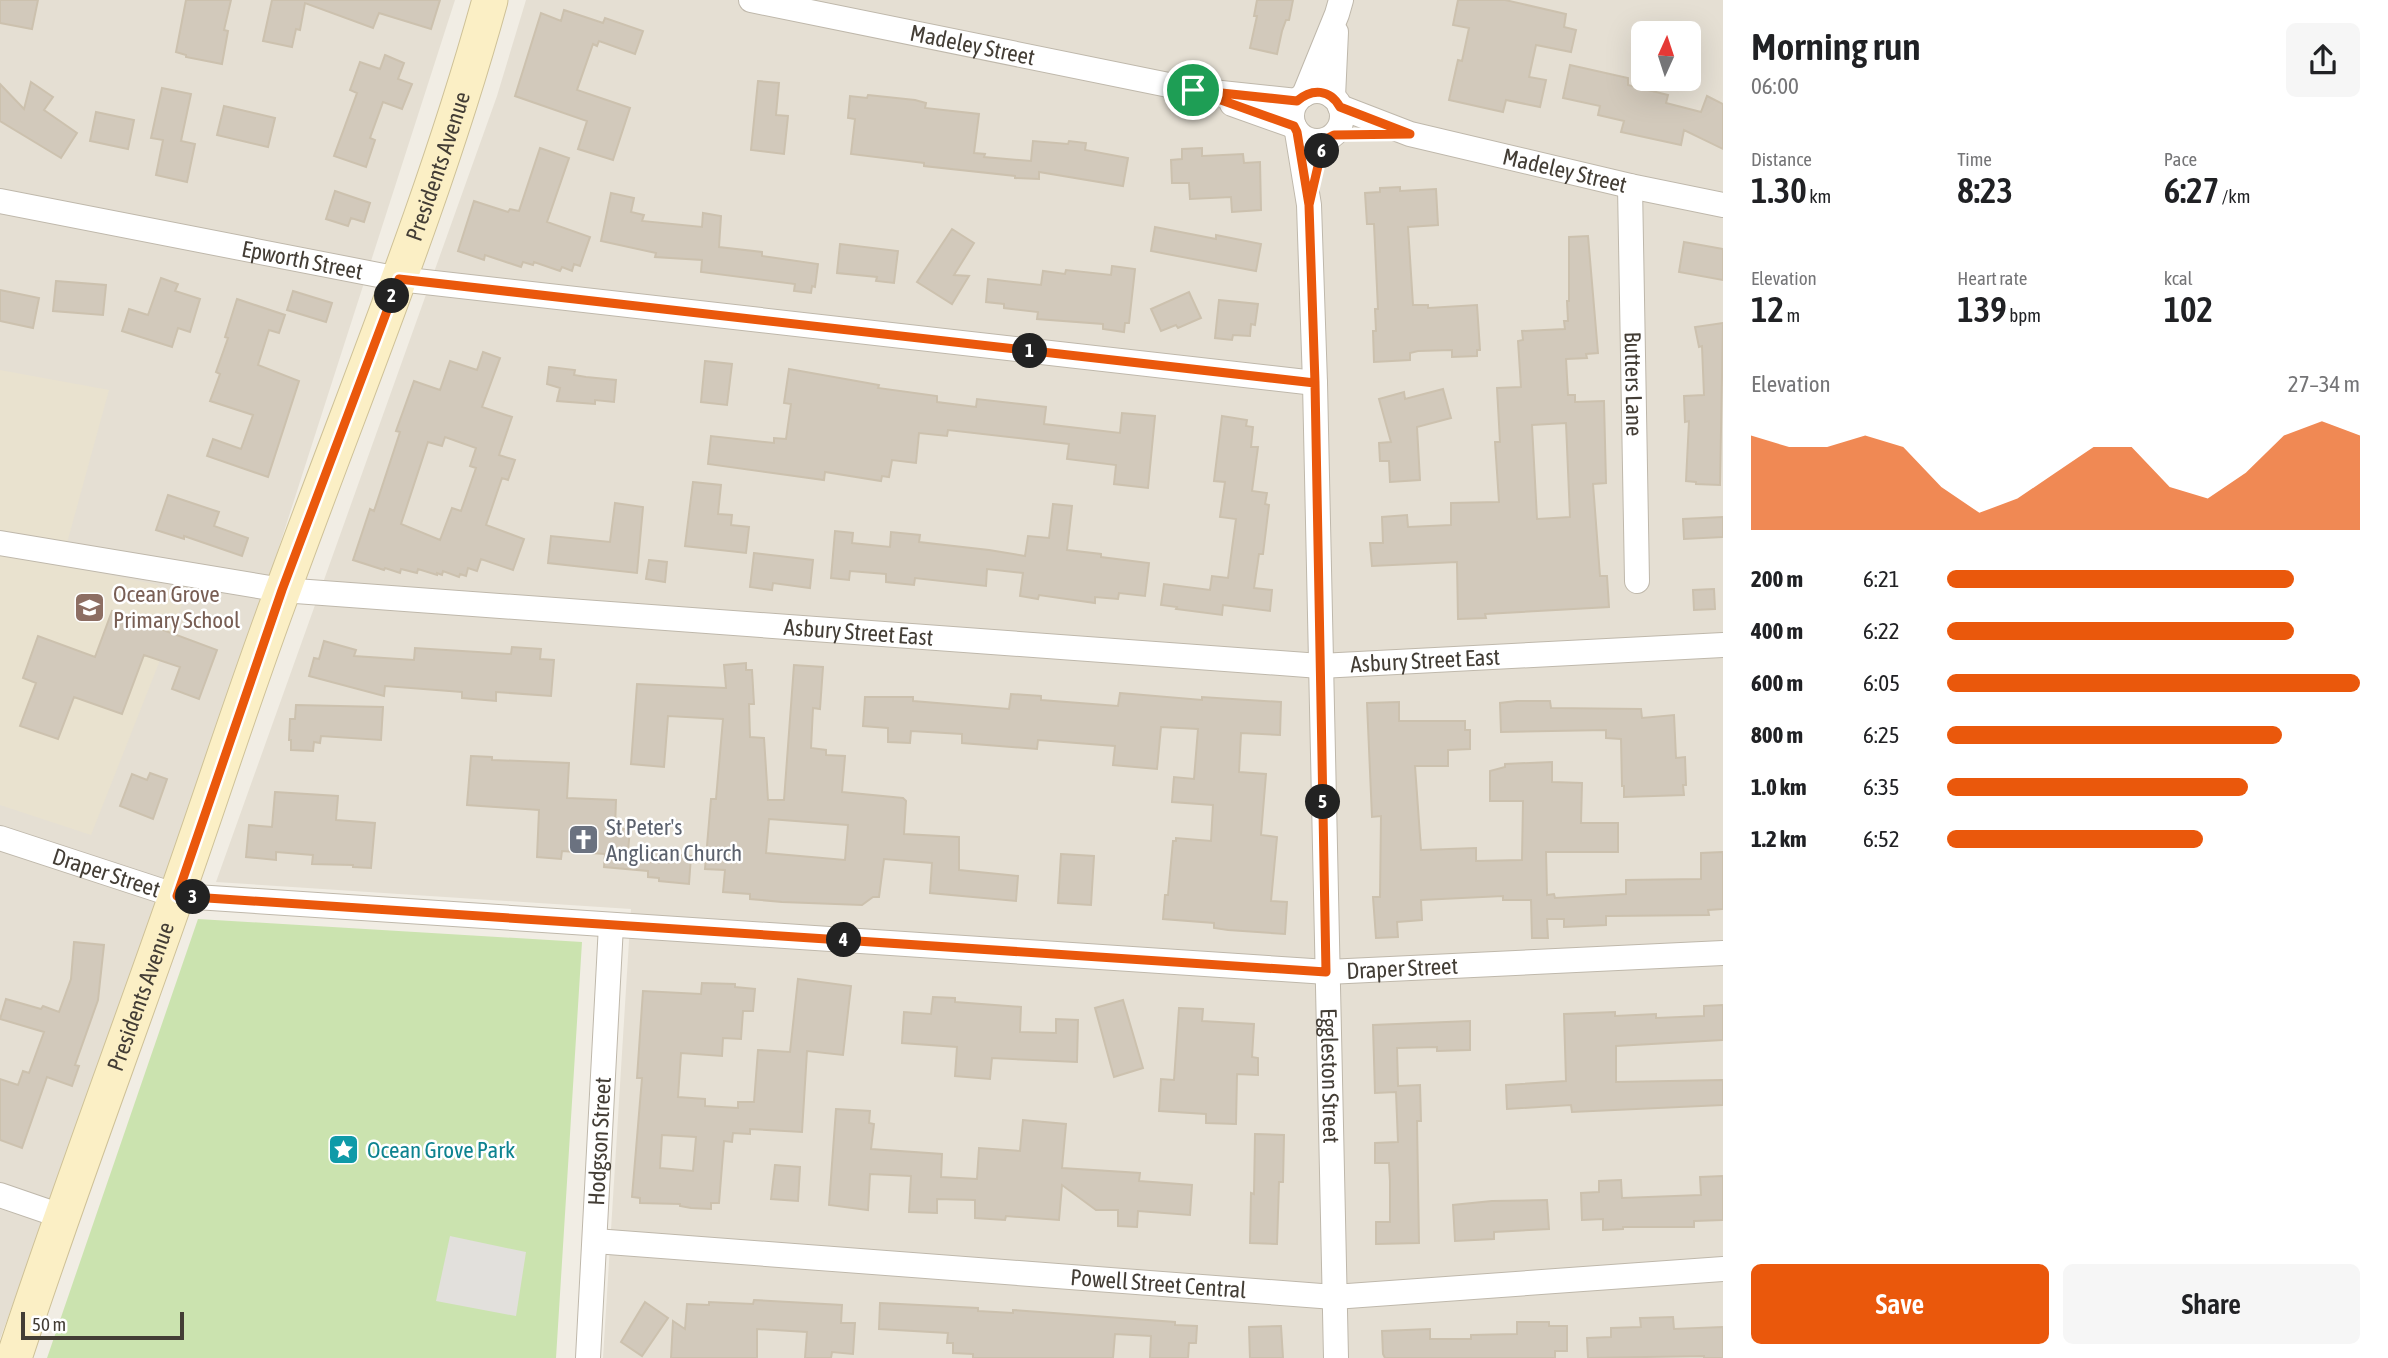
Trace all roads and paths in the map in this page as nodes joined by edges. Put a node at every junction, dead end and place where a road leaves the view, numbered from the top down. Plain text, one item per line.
1 (490, 0) edge
2 (751, 0) edge
3 (1339, 7) edge
4 (1193, 90) junction
5 (1300, 98) junction
6 (1336, 102) junction
7 (1295, 129) junction
8 (1410, 134) junction
9 (1329, 137) junction
10 (1630, 186) junction
11 (0, 201) edge
12 (1309, 205) junction
13 (1723, 205) edge
14 (399, 279) junction
15 (1315, 383) junction
16 (0, 543) edge
17 (1637, 581) dead end
18 (282, 590) junction
19 (1723, 645) edge
20 (1320, 666) junction
21 (0, 838) edge
22 (177, 896) junction
23 (611, 925) junction
24 (1723, 953) edge
25 (1326, 972) junction
26 (0, 1195) edge
27 (61, 1216) junction
28 (595, 1241) junction
29 (1723, 1269) edge
30 (1334, 1297) junction
31 (14, 1358) edge
32 (588, 1358) edge
33 (1336, 1358) edge

1 - 14 street, Presidents Avenue
2 - 4 street, Madeley Street
3 - 5 street
3 - 6 street
4 - 5 street, Madeley Street
4 - 7 street, Madeley Street
5 - 6 street
5 - 7 street
6 - 8 street, Madeley Street
6 - 9 street
7 - 9 street
7 - 12 street, Eggleston Street
8 - 9 street, Madeley Street
8 - 10 street, Madeley Street
9 - 12 street, Eggleston Street
10 - 13 street, Madeley Street
10 - 17 street, Butters Lane
11 - 14 street, Epworth Street
12 - 15 street, Eggleston Street
14 - 15 street, Epworth Street
14 - 18 street, Presidents Avenue
15 - 20 street, Eggleston Street
16 - 18 street, Asbury Street East
18 - 20 street, Asbury Street East
18 - 22 street, Presidents Avenue
19 - 20 street, Asbury Street East
20 - 25 street, Eggleston Street
21 - 22 street, Draper Street
22 - 23 street, Draper Street
22 - 27 street, Presidents Avenue
23 - 25 street, Draper Street
23 - 28 street, Hodgson Street
24 - 25 street, Draper Street
25 - 30 street, Eggleston Street
26 - 27 street
27 - 31 street, Presidents Avenue
28 - 30 street, Powell Street Central
28 - 32 street, Hodgson Street
29 - 30 street, Powell Street Central
30 - 33 street, Eggleston Street

